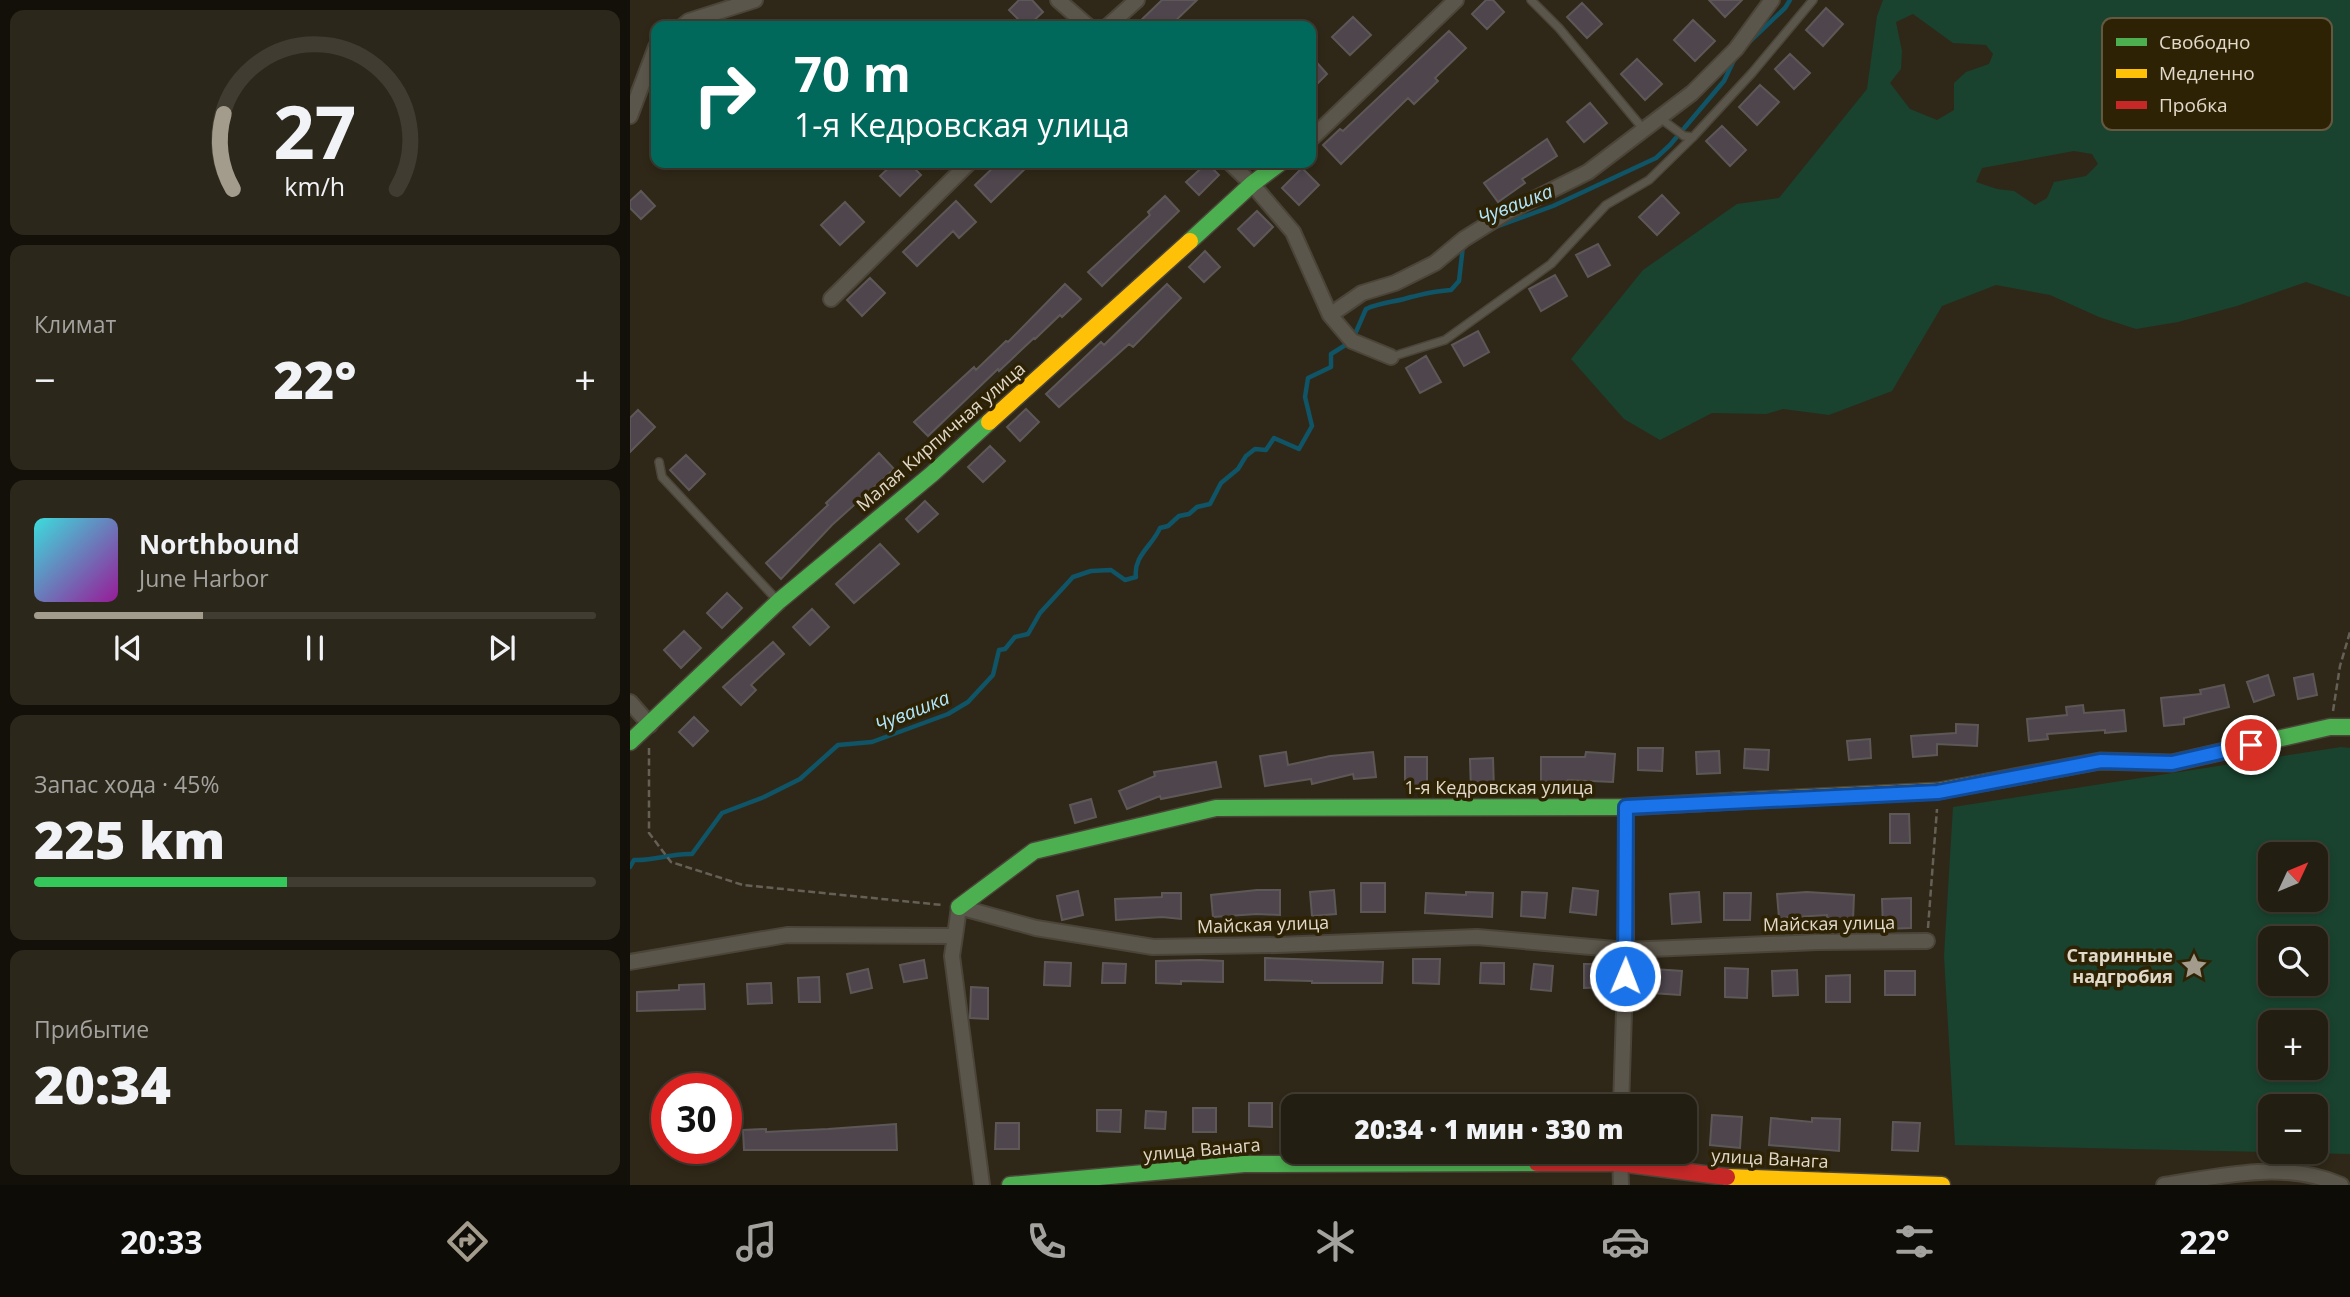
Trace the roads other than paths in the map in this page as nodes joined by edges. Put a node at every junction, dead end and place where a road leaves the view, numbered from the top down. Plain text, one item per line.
1 (755, 0) edge
2 (1058, 0) edge
3 (1137, 0) edge
4 (1455, 0) edge
5 (1531, 0) edge
6 (1772, 0) edge
7 (1813, 0) edge
8 (689, 21) edge
9 (1082, 21) edge
10 (1114, 21) edge
11 (651, 60) edge
12 (630, 116) edge
13 (1660, 118) junction
14 (1645, 131) junction
15 (1316, 134) edge
16 (1693, 137) junction
17 (965, 168) edge
18 (1235, 168) edge
19 (1273, 168) edge
20 (1252, 184) junction
21 (831, 299) dead end
22 (1330, 315) junction
23 (1391, 357) joint
24 (659, 462) dead end
25 (779, 601) junction
26 (630, 702) edge
27 (650, 725) junction
28 (2350, 727) edge
29 (630, 742) edge
30 (1626, 807) junction
31 (959, 906) junction
32 (955, 936) junction
33 (1927, 941) road end
34 (1626, 950) junction
35 (630, 962) edge
36 (1621, 1094) edge
37 (1281, 1163) edge
38 (1620, 1164) edge
39 (1652, 1164) edge
40 (982, 1185) edge
41 (1010, 1185) edge
42 (1621, 1185) edge
43 (1942, 1185) edge
44 (2164, 1185) edge
45 (2341, 1185) edge

1 - 8 street
2 - 9 street
3 - 10 street
4 - 15 street
5 - 14 lane
6 - 13 street
7 - 16 lane
11 - 12 street
13 - 14 street
13 - 16 lane
14 - 22 street
16 - 23 lane
17 - 21 street
18 - 20 street
19 - 20 street, Малая Кирпичная улица
20 - 22 street
20 - 25 street, Малая Кирпичная улица
22 - 23 street
24 - 25 lane
25 - 27 street, Малая Кирпичная улица
26 - 27 street
27 - 29 street, Малая Кирпичная улица
28 - 30 street, 1-я Кедровская улица
30 - 31 street, 1-я Кедровская улица
30 - 34 street
31 - 32 street
31 - 34 street, Майская улица
32 - 35 street
32 - 40 street
33 - 34 street, Майская улица
34 - 36 street
37 - 41 street, улица Ванага
38 - 42 street
39 - 43 street, улица Ванага
44 - 45 street

